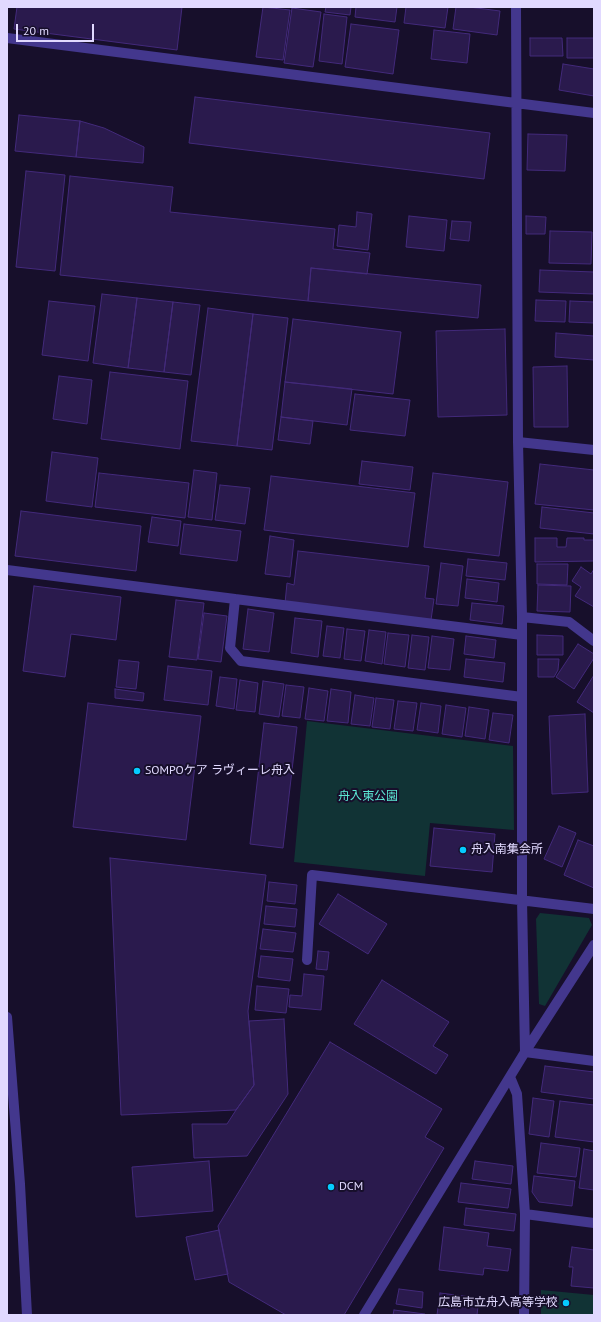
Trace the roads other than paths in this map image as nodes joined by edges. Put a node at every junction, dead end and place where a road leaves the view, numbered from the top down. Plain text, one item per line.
1 (516, 7) edge
2 (7, 38) edge
3 (516, 103) junction
4 (594, 113) edge
5 (518, 442) junction
6 (594, 450) edge
7 (7, 570) edge
8 (236, 599) junction
9 (522, 617) junction
10 (522, 635) junction
11 (594, 641) edge
12 (522, 698) junction
13 (522, 900) junction
14 (594, 909) edge
15 (594, 945) edge
16 (307, 960) dead end
17 (7, 1017) edge
18 (525, 1052) junction
19 (594, 1061) edge
20 (510, 1077) junction
21 (525, 1214) junction
22 (594, 1223) edge
23 (27, 1315) edge
24 (364, 1315) edge
25 (524, 1315) edge

1 - 3 street
2 - 3 street
3 - 4 street
3 - 5 street
5 - 6 street
5 - 9 street
7 - 8 street
8 - 10 street
8 - 12 street
9 - 10 street
9 - 11 street
10 - 12 street
12 - 13 street
13 - 14 street
13 - 16 street
13 - 18 street
15 - 18 street
17 - 23 street
18 - 19 street
18 - 20 street
20 - 21 street
20 - 24 street
21 - 22 street
21 - 25 street

